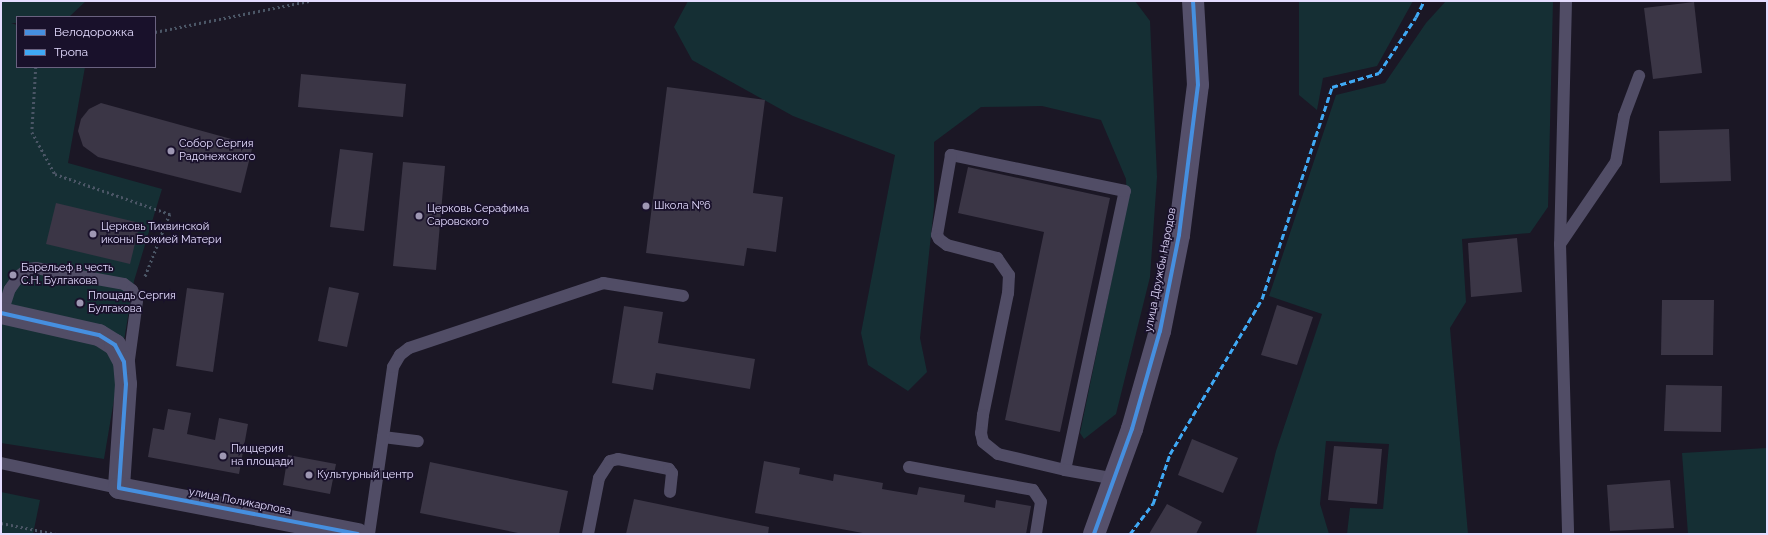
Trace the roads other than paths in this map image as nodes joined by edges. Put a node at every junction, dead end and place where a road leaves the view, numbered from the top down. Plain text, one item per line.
1 (1193, 1) edge
2 (1566, 1) edge
3 (1639, 76) dead end
4 (1560, 244) junction
5 (683, 296) dead end
6 (1, 313) edge
7 (126, 384) junction
8 (383, 437) junction
9 (418, 441) dead end
10 (1, 463) edge
11 (909, 467) dead end
12 (1065, 470) junction
13 (1116, 479) junction
14 (119, 488) junction
15 (670, 492) dead end
16 (358, 534) edge
17 (369, 534) edge
18 (588, 534) edge
19 (1036, 534) edge
20 (1094, 534) edge
21 (1568, 534) edge

1 - 13 street, улица Дружбы Народов
2 - 4 lane
3 - 4 lane
4 - 21 lane
5 - 8 lane
6 - 7 street
6 - 7 lane
7 - 14 street
8 - 9 lane
8 - 17 lane
10 - 14 lane
11 - 19 lane
12 - 12 lane
12 - 13 lane
13 - 20 street, улица Дружбы Народов
14 - 16 street, улица Поликарпова
15 - 18 lane

